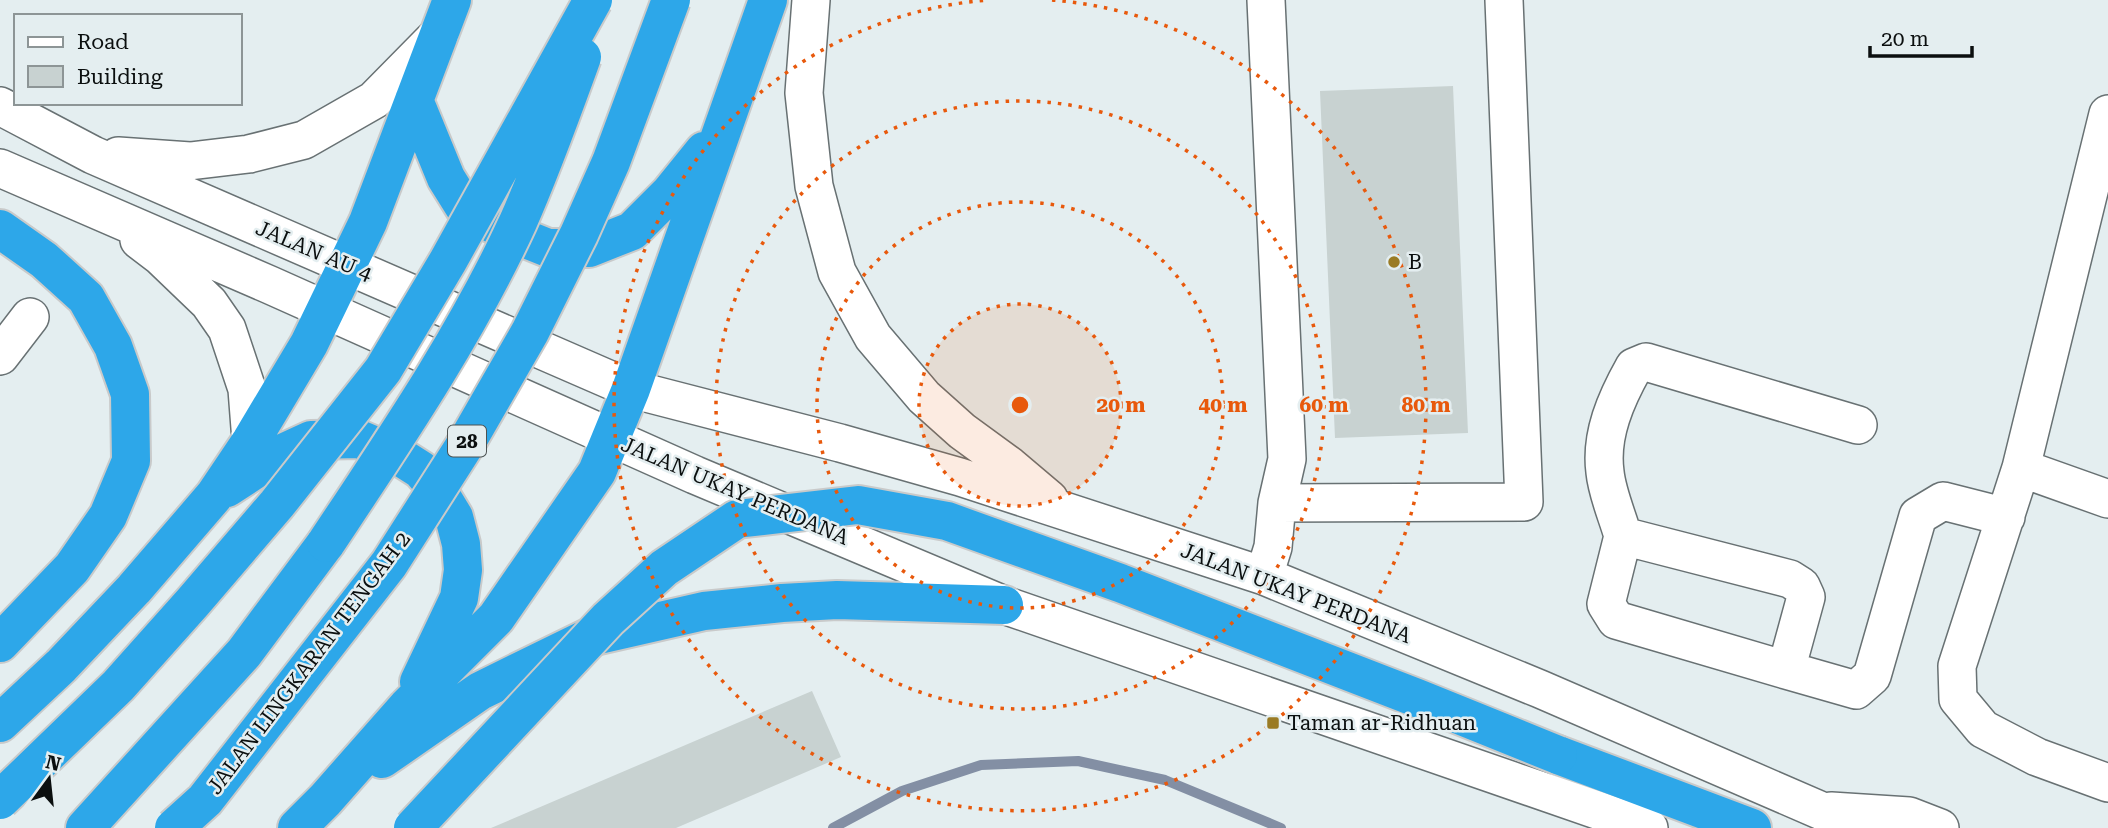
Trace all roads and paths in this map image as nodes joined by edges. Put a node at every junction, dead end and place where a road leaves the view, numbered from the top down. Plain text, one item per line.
1 (593, 0) edge
2 (603, 0) edge
3 (671, 0) edge
4 (768, 0) edge
5 (811, 0) edge
6 (1266, 0) edge
7 (1504, 0) edge
8 (446, 17) edge
9 (414, 100) junction
10 (0, 106) edge
11 (2108, 114) edge
12 (723, 127) junction
13 (93, 155) junction
14 (0, 168) edge
15 (99, 211) junction
16 (0, 229) edge
17 (348, 266) junction
18 (326, 310) junction
19 (30, 317) dead end
20 (0, 356) edge
21 (631, 389) junction
22 (1858, 425) dead end
23 (612, 438) junction
24 (251, 441) junction
25 (2021, 468) junction
26 (214, 496) junction
27 (2108, 499) edge
28 (1277, 503) junction
29 (1067, 513) junction
30 (2001, 532) junction
31 (1623, 536) junction
32 (1264, 576) junction
33 (1004, 605) junction
34 (0, 643) edge
35 (1786, 670) junction
36 (407, 707) junction
37 (0, 723) edge
38 (2108, 783) edge
39 (0, 800) edge
40 (325, 800) junction
41 (1823, 810) junction
42 (85, 828) edge
43 (174, 828) edge
44 (297, 828) edge
45 (413, 828) edge
46 (1649, 828) edge
47 (1752, 828) edge
48 (1861, 828) edge
49 (1940, 828) edge

1 - 39 highway, bridge
2 - 42 highway, bridge
3 - 43 highway, JALAN LINGKARAN TENGAH 2 / 28, bridge
4 - 12 highway
5 - 29 street
6 - 28 street
7 - 28 street
8 - 9 highway
8 - 13 street
9 - 12 highway
9 - 17 highway
10 - 13 street, JALAN AU 4
11 - 25 street
12 - 21 highway
13 - 17 street, JALAN AU 4
14 - 15 street
15 - 18 street
15 - 24 street
16 - 34 highway
17 - 18 highway
17 - 21 street, JALAN AU 4
18 - 23 street
18 - 24 highway
19 - 20 street
21 - 23 highway
21 - 29 street, JALAN UKAY PERDANA
22 - 31 street
23 - 33 street, JALAN UKAY PERDANA
23 - 36 highway
24 - 26 highway
25 - 27 street
25 - 30 street
26 - 36 highway
26 - 37 highway
28 - 32 street
29 - 32 street, JALAN UKAY PERDANA
30 - 35 street
30 - 38 street
31 - 35 street
31 - 35 street
32 - 41 street, JALAN UKAY PERDANA
33 - 40 highway
33 - 46 street, JALAN UKAY PERDANA
36 - 40 highway
40 - 44 highway
41 - 48 street, JALAN UKAY PERDANA
41 - 49 street
45 - 47 highway, bridge

